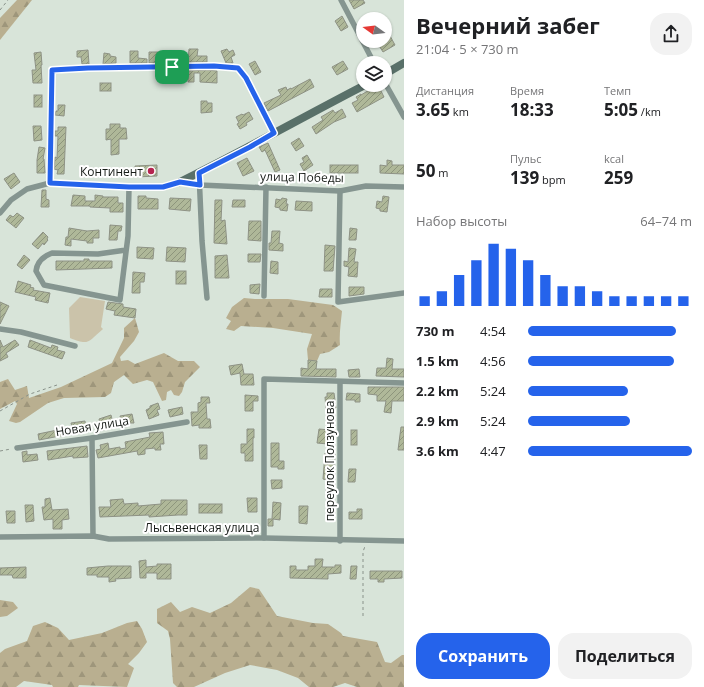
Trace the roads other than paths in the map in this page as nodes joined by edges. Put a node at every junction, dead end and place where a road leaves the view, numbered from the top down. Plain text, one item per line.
1 (341, 0) edge
2 (370, 56) edge
3 (404, 63) edge
4 (392, 70) edge
5 (356, 90) edge
6 (390, 92) edge
7 (404, 117) edge
8 (274, 133) junction
9 (199, 173) junction
10 (180, 182) junction
11 (50, 183) junction
12 (200, 185) junction
13 (129, 187) junction
14 (266, 187) junction
15 (404, 187) edge
16 (340, 191) junction
17 (0, 213) edge
18 (126, 250) junction
19 (404, 293) edge
20 (264, 296) dead end
21 (207, 298) dead end
22 (0, 329) edge
23 (75, 346) dead end
24 (340, 382) junction
25 (404, 383) edge
26 (187, 422) dead end
27 (92, 438) junction
28 (17, 448) road end
29 (93, 536) junction
30 (0, 537) edge
31 (264, 538) junction
32 (340, 541) junction
33 (404, 541) edge

1 - 2 street
3 - 4 street
5 - 8 street
6 - 7 street
8 - 9 street
8 - 11 street
9 - 10 street
9 - 12 street
10 - 12 street, улица Победы
10 - 13 street, улица Победы
11 - 13 street, улица Победы
11 - 17 street, улица Победы
12 - 14 street, улица Победы
12 - 21 street
13 - 18 street
14 - 16 street, улица Победы
14 - 20 street
15 - 16 street, улица Победы
16 - 19 street
18 - 18 street
22 - 23 street
24 - 25 street
24 - 31 street
24 - 32 street, переулок Ползунова
26 - 27 street, Новая улица
27 - 28 street, Новая улица
27 - 29 street
29 - 30 street, Лысьвенская улица
29 - 31 street, Лысьвенская улица
31 - 32 street, Лысьвенская улица
32 - 33 street, Лысьвенская улица

